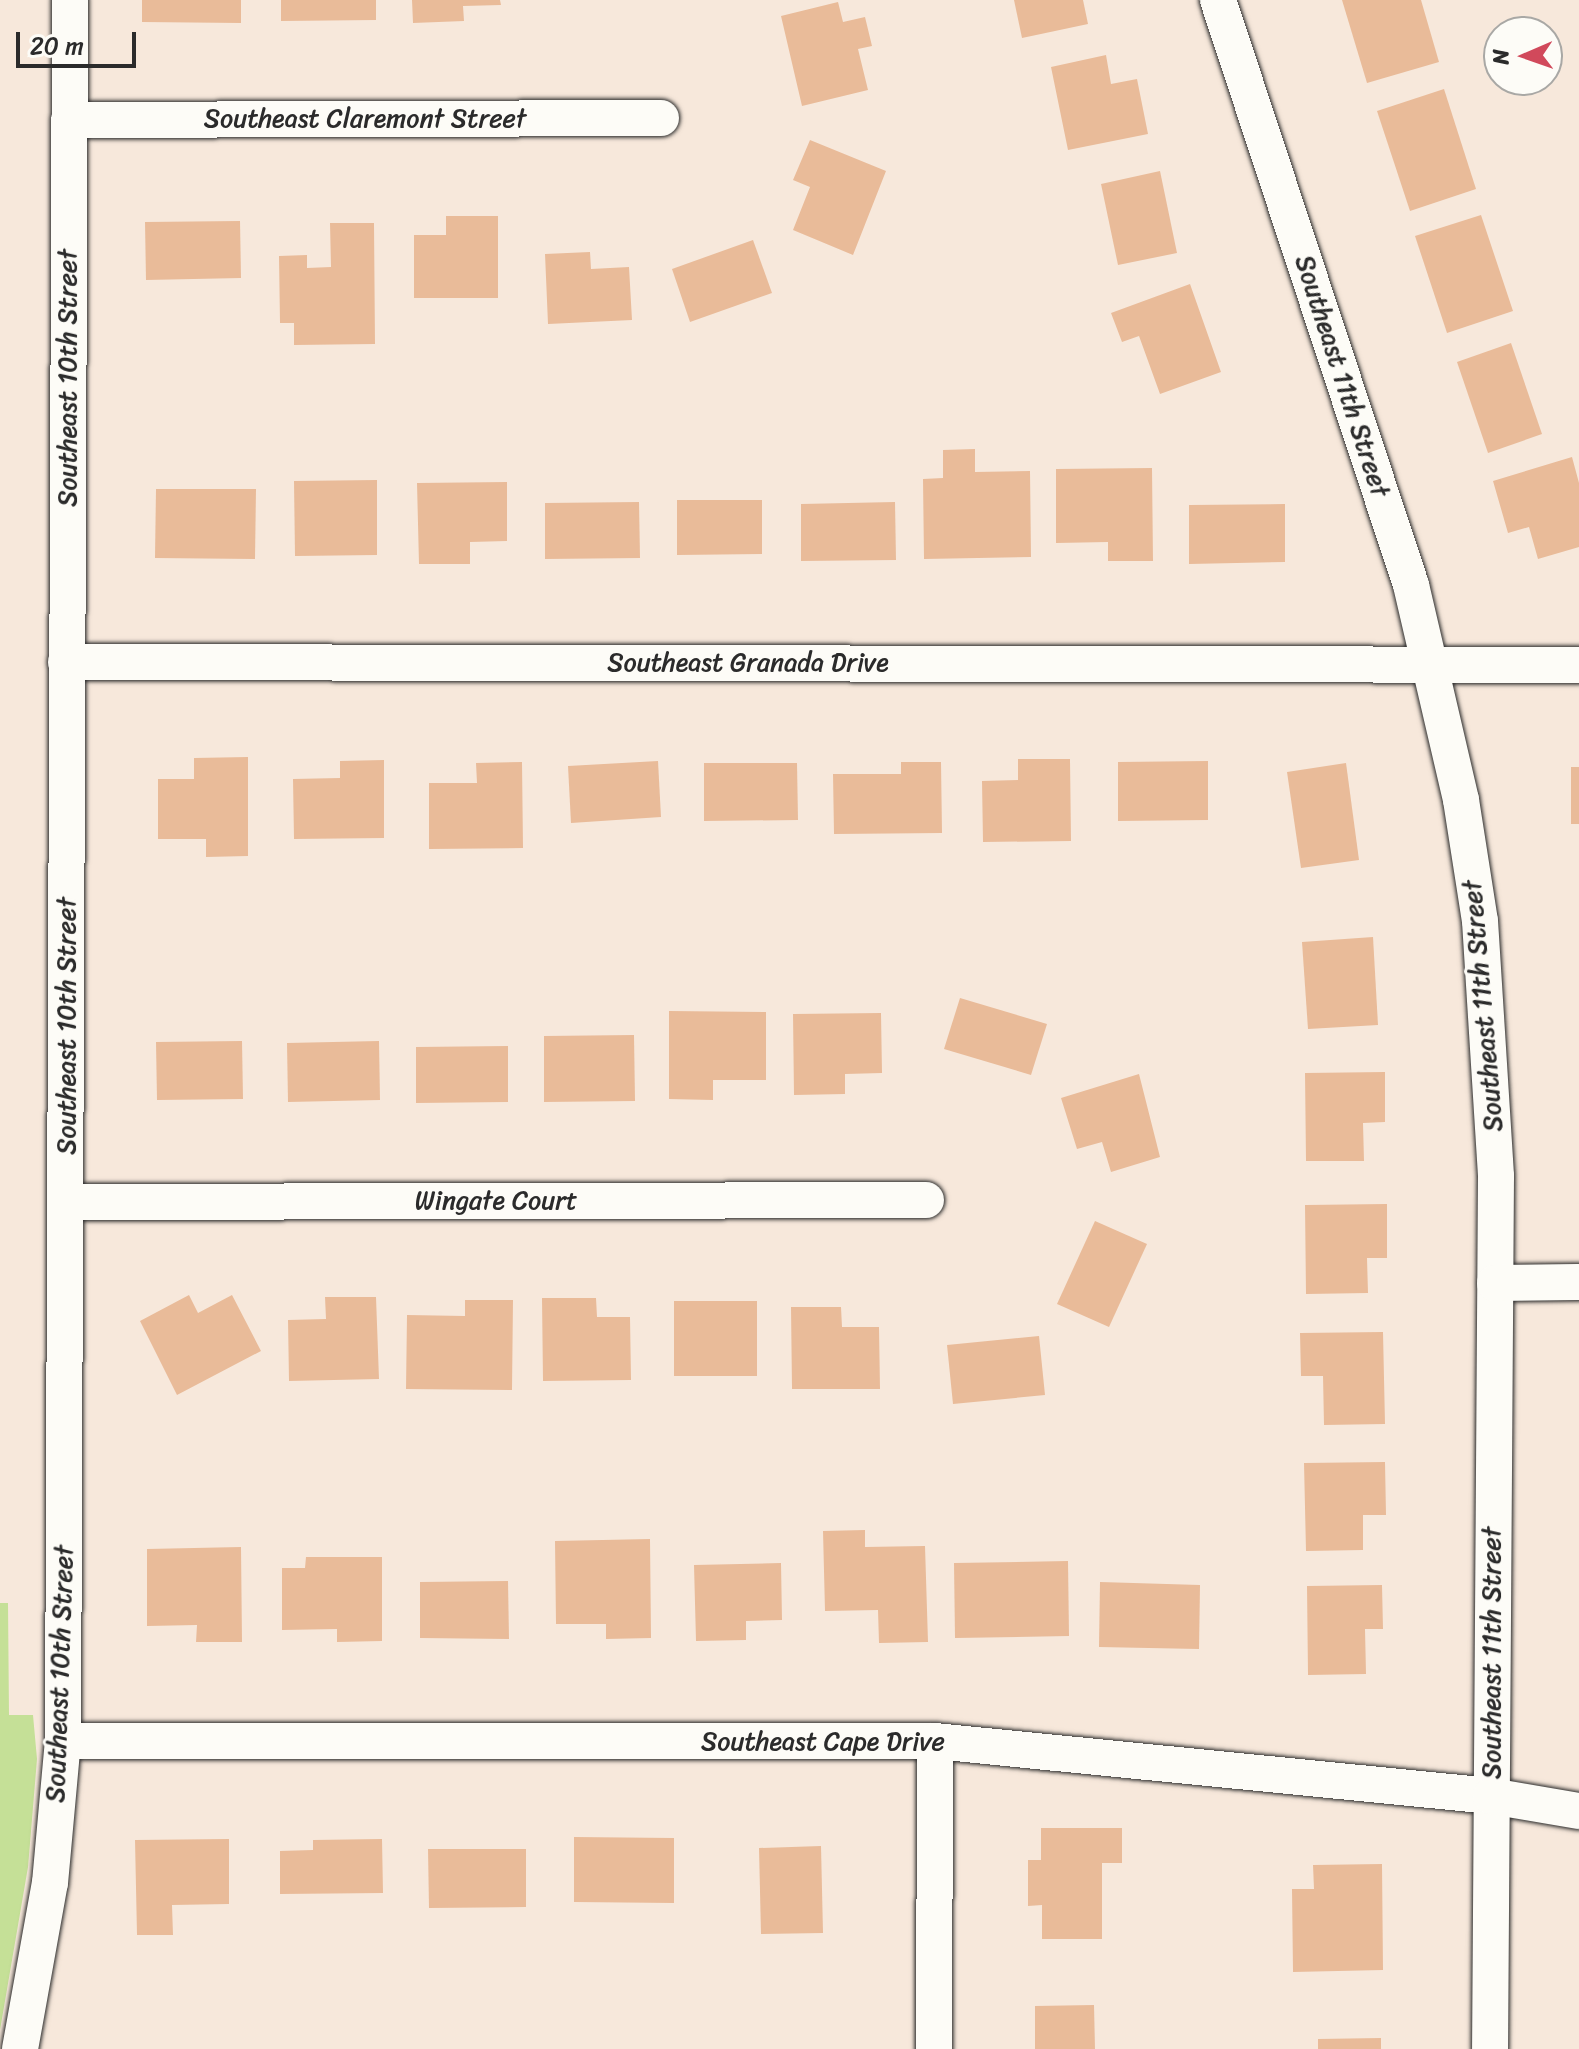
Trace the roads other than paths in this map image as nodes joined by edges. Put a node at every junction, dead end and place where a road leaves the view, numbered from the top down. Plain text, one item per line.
1 (70, 0) edge
2 (1218, 0) edge
3 (661, 118) dead end
4 (69, 120) junction
5 (66, 662) junction
6 (1430, 665) junction
7 (1579, 665) edge
8 (926, 1200) dead end
9 (67, 1202) junction
10 (1579, 1282) edge
11 (1495, 1283) junction
12 (63, 1741) junction
13 (935, 1741) junction
14 (1491, 1796) junction
15 (1579, 1811) edge
16 (20, 2049) edge
17 (934, 2049) edge
18 (1490, 2049) edge

1 - 4 street, Southeast 10th Street
2 - 6 street, Southeast 11th Street
3 - 4 street, Southeast Claremont Street
4 - 5 street, Southeast 10th Street
5 - 6 street, Southeast Granada Drive
5 - 9 street, Southeast 10th Street
6 - 7 street, Southeast Granada Drive
6 - 11 street, Southeast 11th Street
8 - 9 street, Wingate Court
9 - 12 street, Southeast 10th Street
10 - 11 street
11 - 14 street, Southeast 11th Street
12 - 13 street, Southeast Cape Drive
12 - 16 street, Southeast 10th Street
13 - 14 street, Southeast Cape Drive
13 - 17 street
14 - 15 street, Southeast Cape Drive
14 - 18 street, Southeast 11th Street

